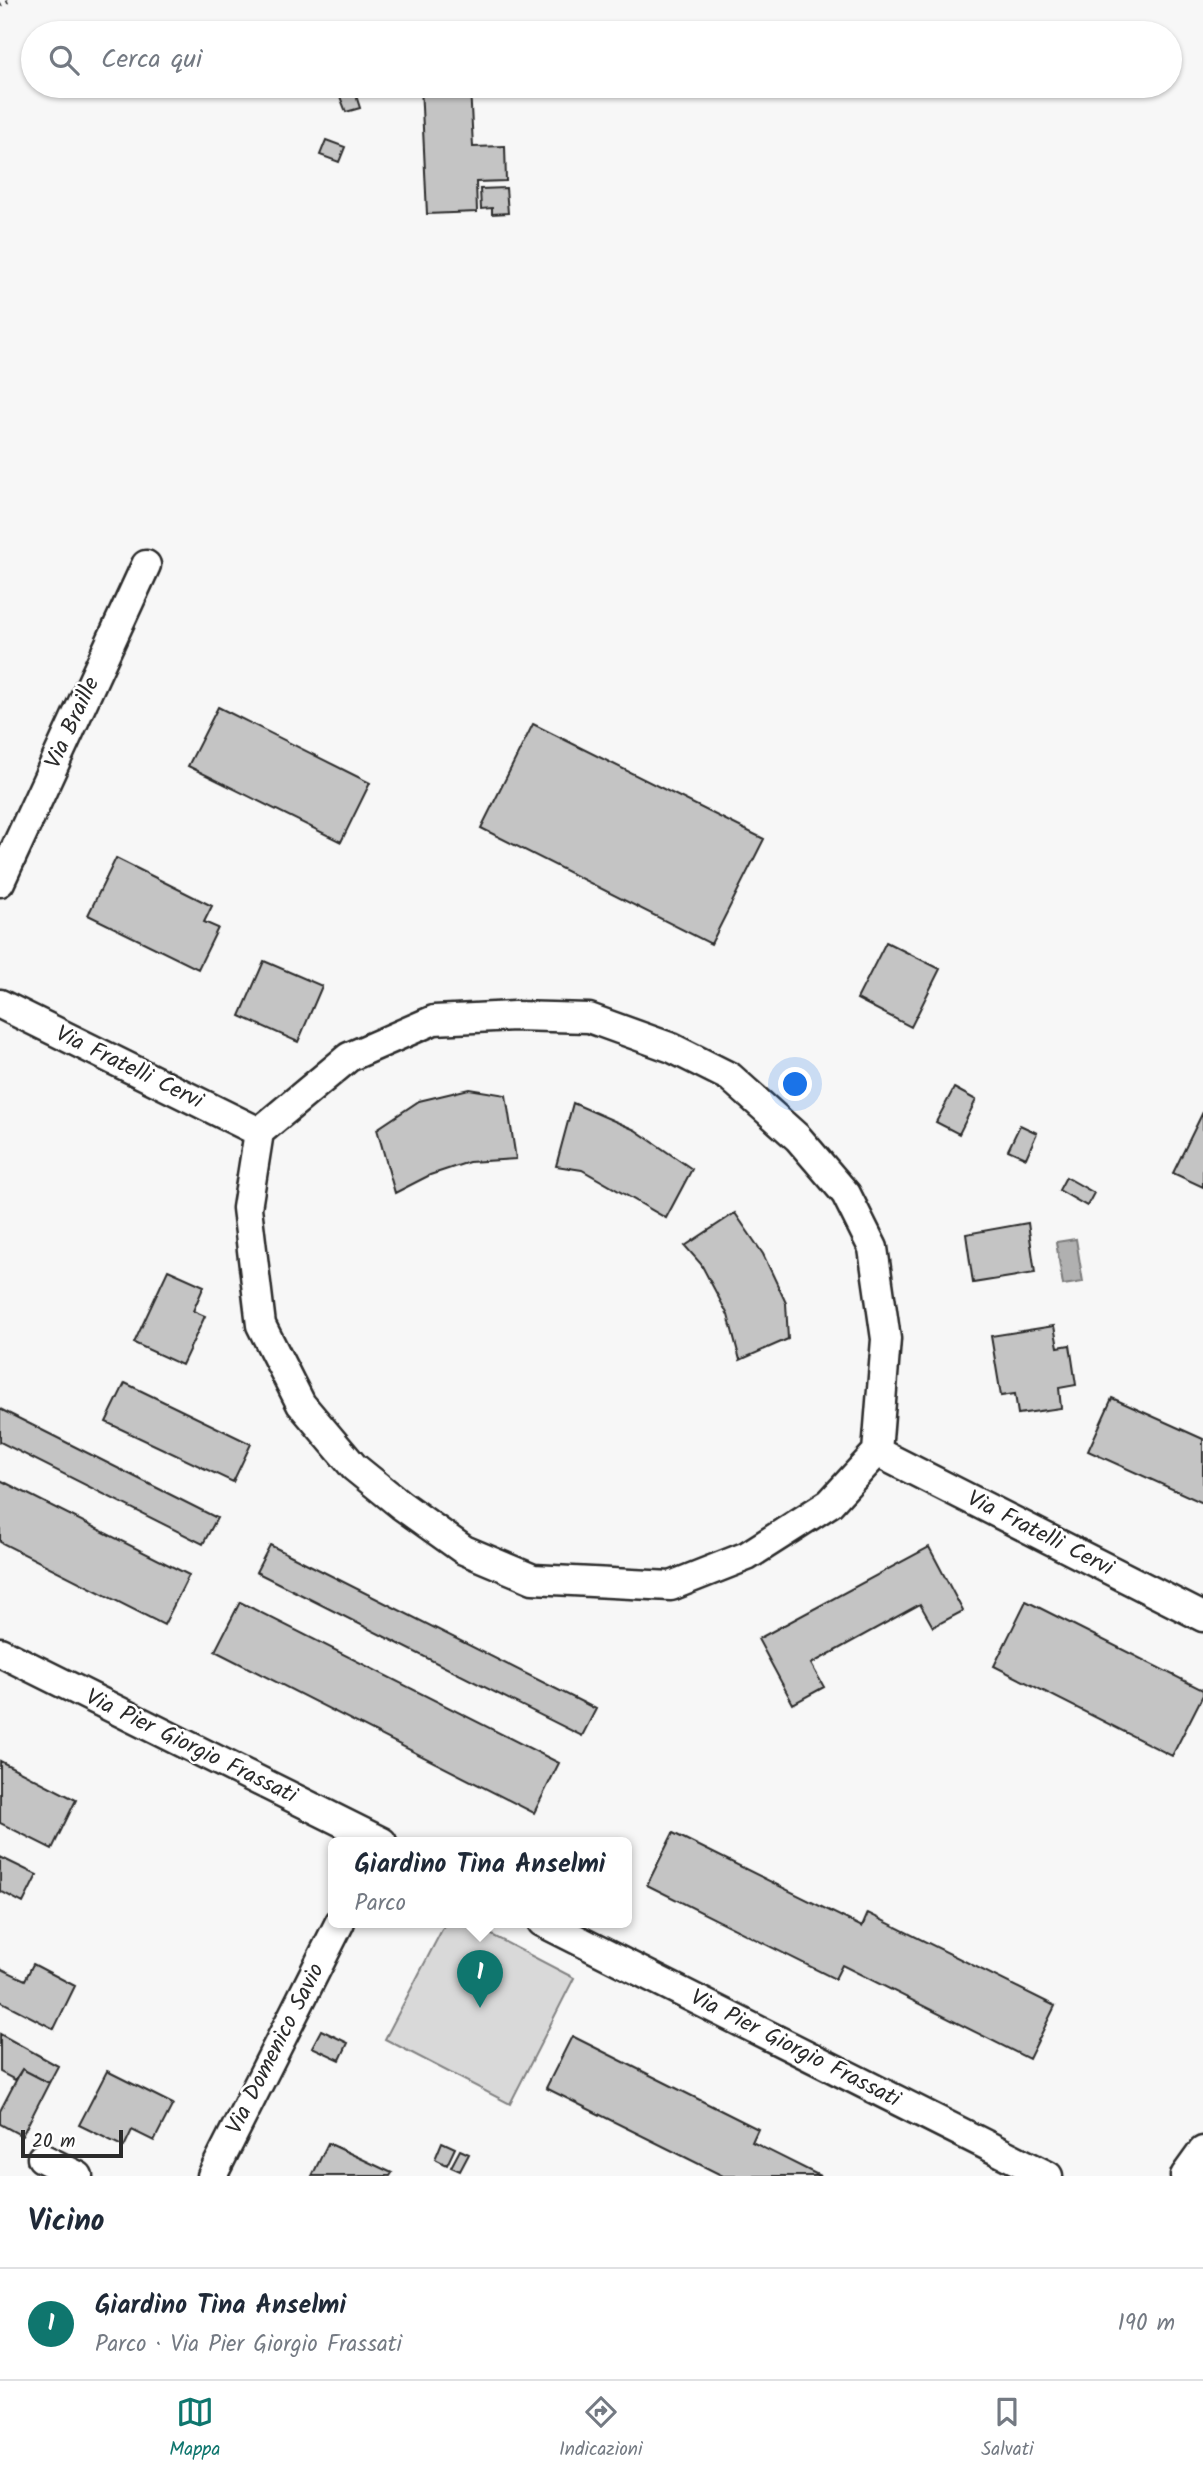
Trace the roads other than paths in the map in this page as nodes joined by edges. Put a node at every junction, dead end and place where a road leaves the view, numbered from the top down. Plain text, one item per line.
1 (146, 565) dead end
2 (0, 882) edge
3 (0, 1004) edge
4 (258, 1132) junction
5 (877, 1452) junction
6 (1203, 1617) edge
7 (0, 1652) edge
8 (372, 1837) edge
9 (337, 1928) edge
10 (554, 1928) edge
11 (1203, 2151) edge
12 (42, 2158) dead end
13 (78, 2176) edge
14 (212, 2176) edge
15 (1048, 2176) edge
16 (1185, 2176) edge

1 - 2 street, Via Braille
3 - 4 street, Via Fratelli Cervi
4 - 5 street
4 - 5 street
5 - 6 street, Via Fratelli Cervi
7 - 8 street, Via Pier Giorgio Frassati
9 - 14 street, Via Domenico Savio
10 - 15 street, Via Pier Giorgio Frassati
11 - 16 street
12 - 13 street

